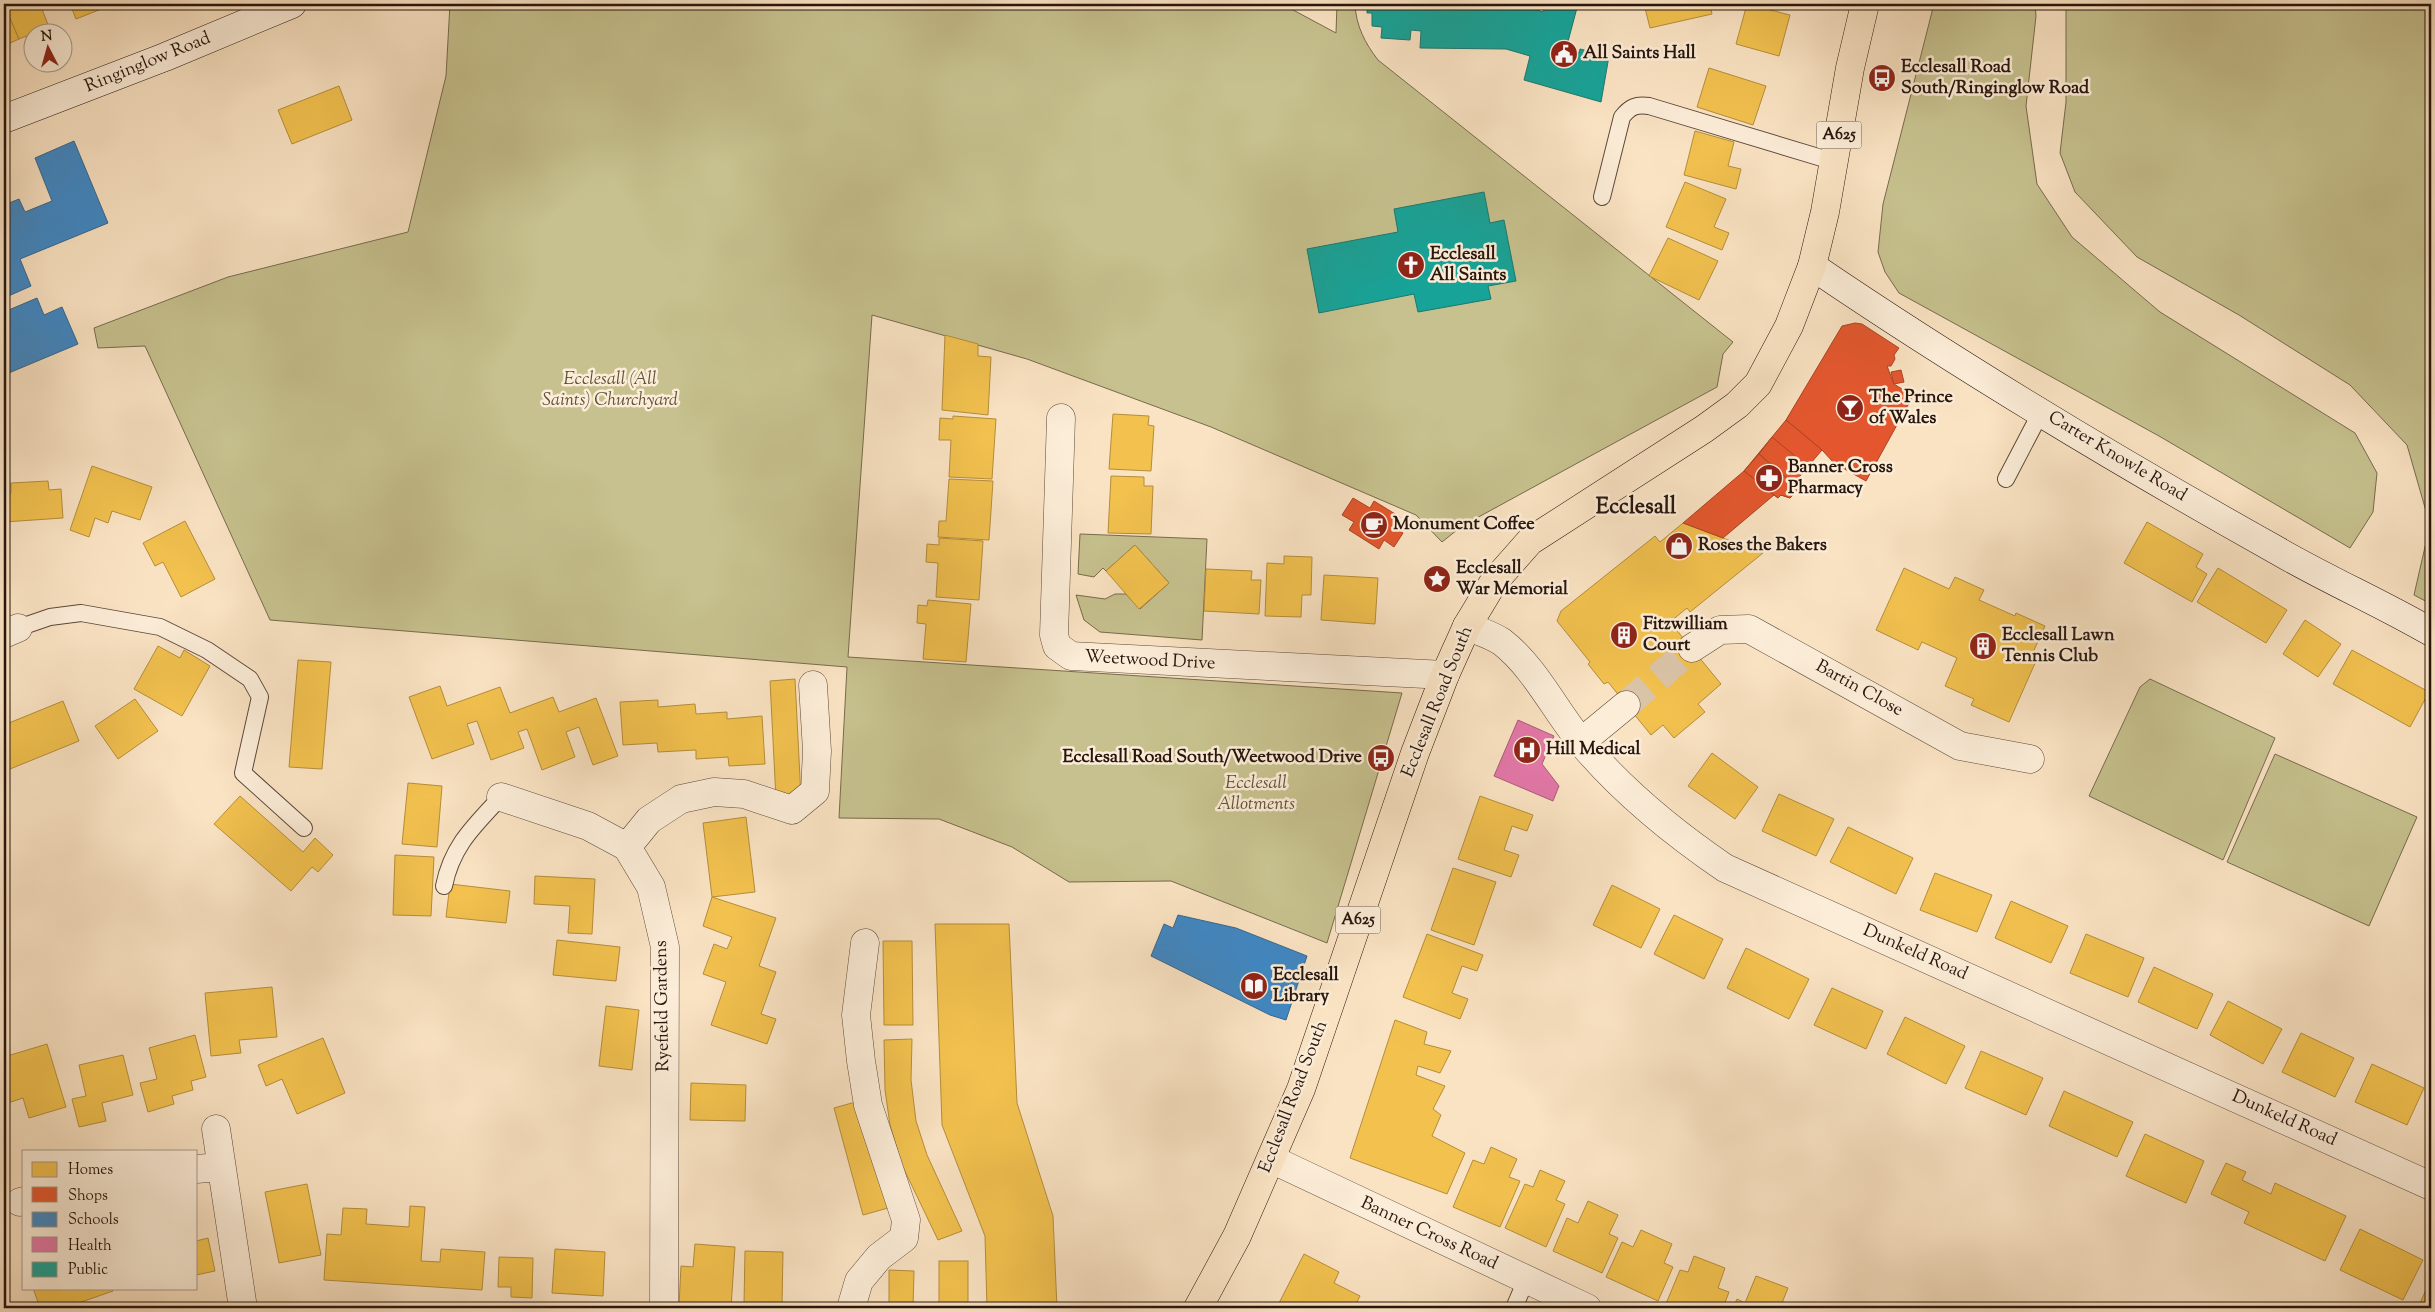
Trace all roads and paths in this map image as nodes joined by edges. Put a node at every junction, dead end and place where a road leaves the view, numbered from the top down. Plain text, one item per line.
1 (292, 4) edge
2 (1865, 4) edge
3 (4, 120) edge
4 (1835, 162) junction
5 (1602, 197) dead end
6 (1812, 266) junction
7 (2041, 412) junction
8 (1061, 418) dead end
9 (2006, 479) dead end
10 (1467, 626) junction
11 (11, 631) edge
12 (2431, 632) edge
13 (1692, 648) tunnel mouth
14 (1444, 675) junction
15 (813, 685) dead end
16 (1626, 705) tunnel mouth
17 (1581, 742) junction
18 (2030, 759) dead end
19 (501, 797) joint
20 (304, 828) dead end
21 (626, 847) junction
22 (444, 886) dead end
23 (865, 943) dead end
24 (216, 1129) dead end
25 (1271, 1159) junction
26 (208, 1168) edge
27 (2431, 1186) edge
28 (1526, 1280) junction
29 (243, 1308) edge
30 (664, 1308) edge
31 (851, 1308) edge
32 (1198, 1308) edge
33 (1514, 1308) edge
34 (1587, 1308) edge

1 - 3 street, Ringinglow Road
2 - 4 main road, Ecclesall Road South / A625
4 - 5 lane
4 - 6 main road, Ecclesall Road South / A625
6 - 7 street, Carter Knowle Road
6 - 10 main road, Ecclesall Road South / A625
7 - 9 lane
7 - 12 street, Carter Knowle Road
8 - 14 street, Weetwood Drive
10 - 14 main road, Ecclesall Road South / A625
10 - 17 street, Dunkeld Road
11 - 20 lane
13 - 18 street, Bartin Close
14 - 25 main road, Ecclesall Road South / A625
15 - 21 street
16 - 17 street
17 - 27 street, Dunkeld Road
19 - 21 street, Ryefield Gardens
19 - 22 lane
21 - 30 street, Ryefield Gardens
23 - 31 street
24 - 26 street
25 - 28 street, Banner Cross Road
25 - 32 main road, Ecclesall Road South / A625
26 - 29 street
28 - 33 lane
28 - 34 street, Banner Cross Road

